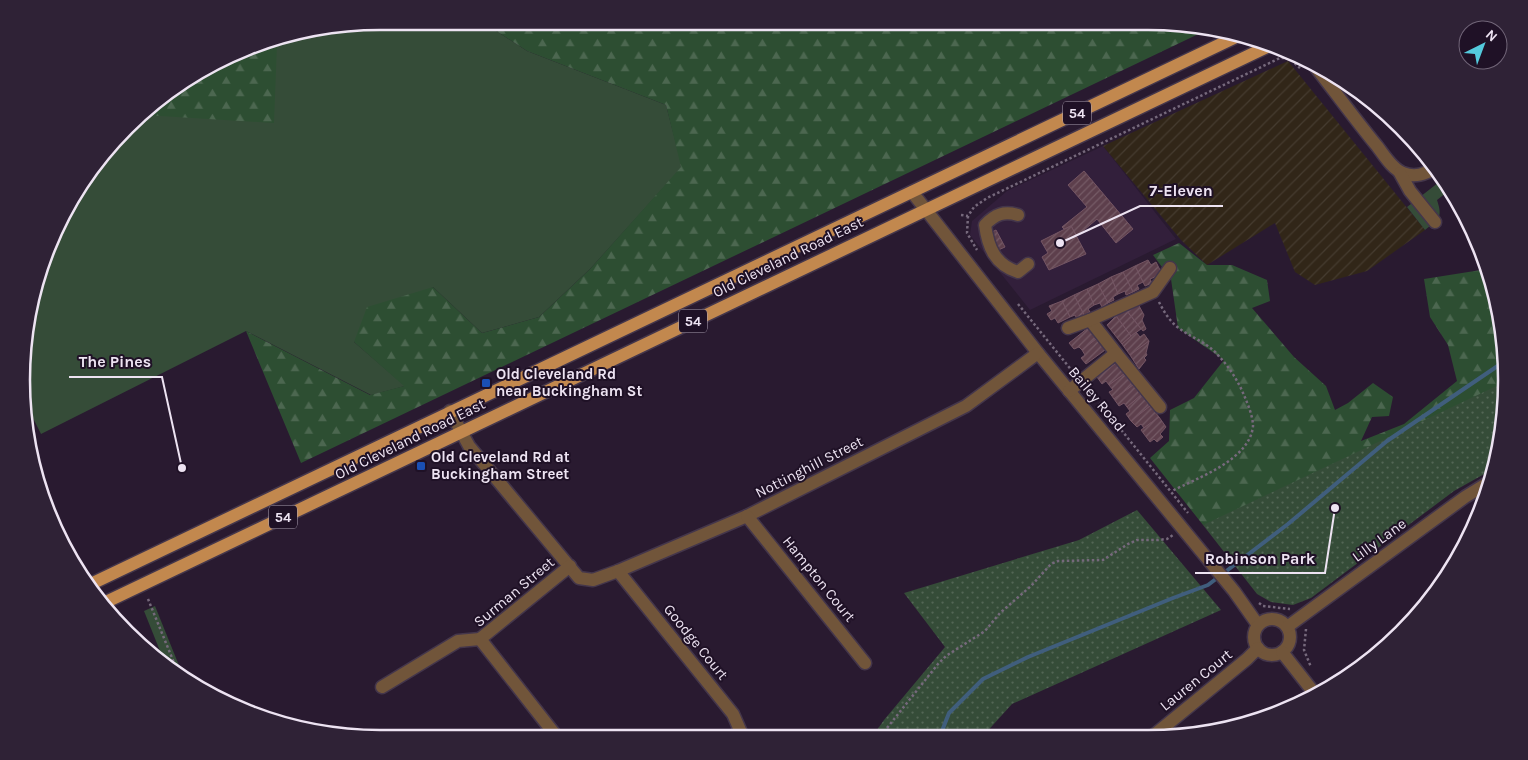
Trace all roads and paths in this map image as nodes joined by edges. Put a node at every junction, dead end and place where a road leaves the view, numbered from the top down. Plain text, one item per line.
1 (1230, 40) edge
2 (1262, 49) edge
3 (1284, 58) edge
4 (1324, 78) edge
5 (1429, 171) edge
6 (1400, 173) junction
7 (912, 192) junction
8 (925, 209) junction
9 (960, 215) dead end
10 (1018, 215) dead end
11 (1435, 222) dead end
12 (1028, 264) dead end
13 (1170, 268) dead end
14 (1153, 292) junction
15 (1090, 320) junction
16 (1068, 328) dead end
17 (1116, 352) junction
18 (1038, 353) junction
19 (1069, 391) junction
20 (1160, 407) dead end
21 (450, 411) junction
22 (462, 432) junction
23 (1481, 487) edge
24 (1172, 491) dead end
25 (747, 516) junction
26 (1183, 528) junction
27 (570, 566) junction
28 (618, 571) junction
29 (94, 582) edge
30 (148, 599) dead end
31 (109, 601) edge
32 (1258, 625) junction
33 (1287, 627) junction
34 (480, 639) junction
35 (1258, 648) junction
36 (1282, 652) junction
37 (174, 663) edge
38 (865, 663) dead end
39 (382, 687) dead end
40 (1311, 689) edge
41 (1161, 729) edge
42 (551, 730) edge
43 (740, 730) edge
44 (886, 730) edge

1 - 7 main road, Old Cleveland Road East / 54
2 - 8 main road, Old Cleveland Road East / 54
3 - 9 path
4 - 6 street
5 - 6 street
6 - 11 street
7 - 8 street, Bailey Road
7 - 21 main road, Old Cleveland Road East / 54
8 - 18 street, Bailey Road
8 - 22 main road, Old Cleveland Road East / 54
10 - 12 street
13 - 14 street
14 - 15 street
14 - 24 path
15 - 16 street
15 - 17 street
17 - 19 street
17 - 20 street
18 - 19 street, Bailey Road
18 - 25 street, Nottinghill Street
19 - 26 street, Bailey Road
21 - 22 street
21 - 29 main road, Old Cleveland Road East / 54
22 - 27 street
22 - 31 main road, Old Cleveland Road East / 54
23 - 33 street, Lilly Lane
25 - 28 street, Nottinghill Street
25 - 38 street, Hampton Court
26 - 32 street, Bailey Road
26 - 44 path
27 - 28 street, Nottinghill Street
27 - 34 street, Surman Street
28 - 43 street, Goodge Court
30 - 37 path
32 - 33 street
32 - 35 street
33 - 36 street
34 - 39 street
34 - 42 street, Surman Street
35 - 36 street
35 - 41 street, Lauren Court
36 - 40 street

